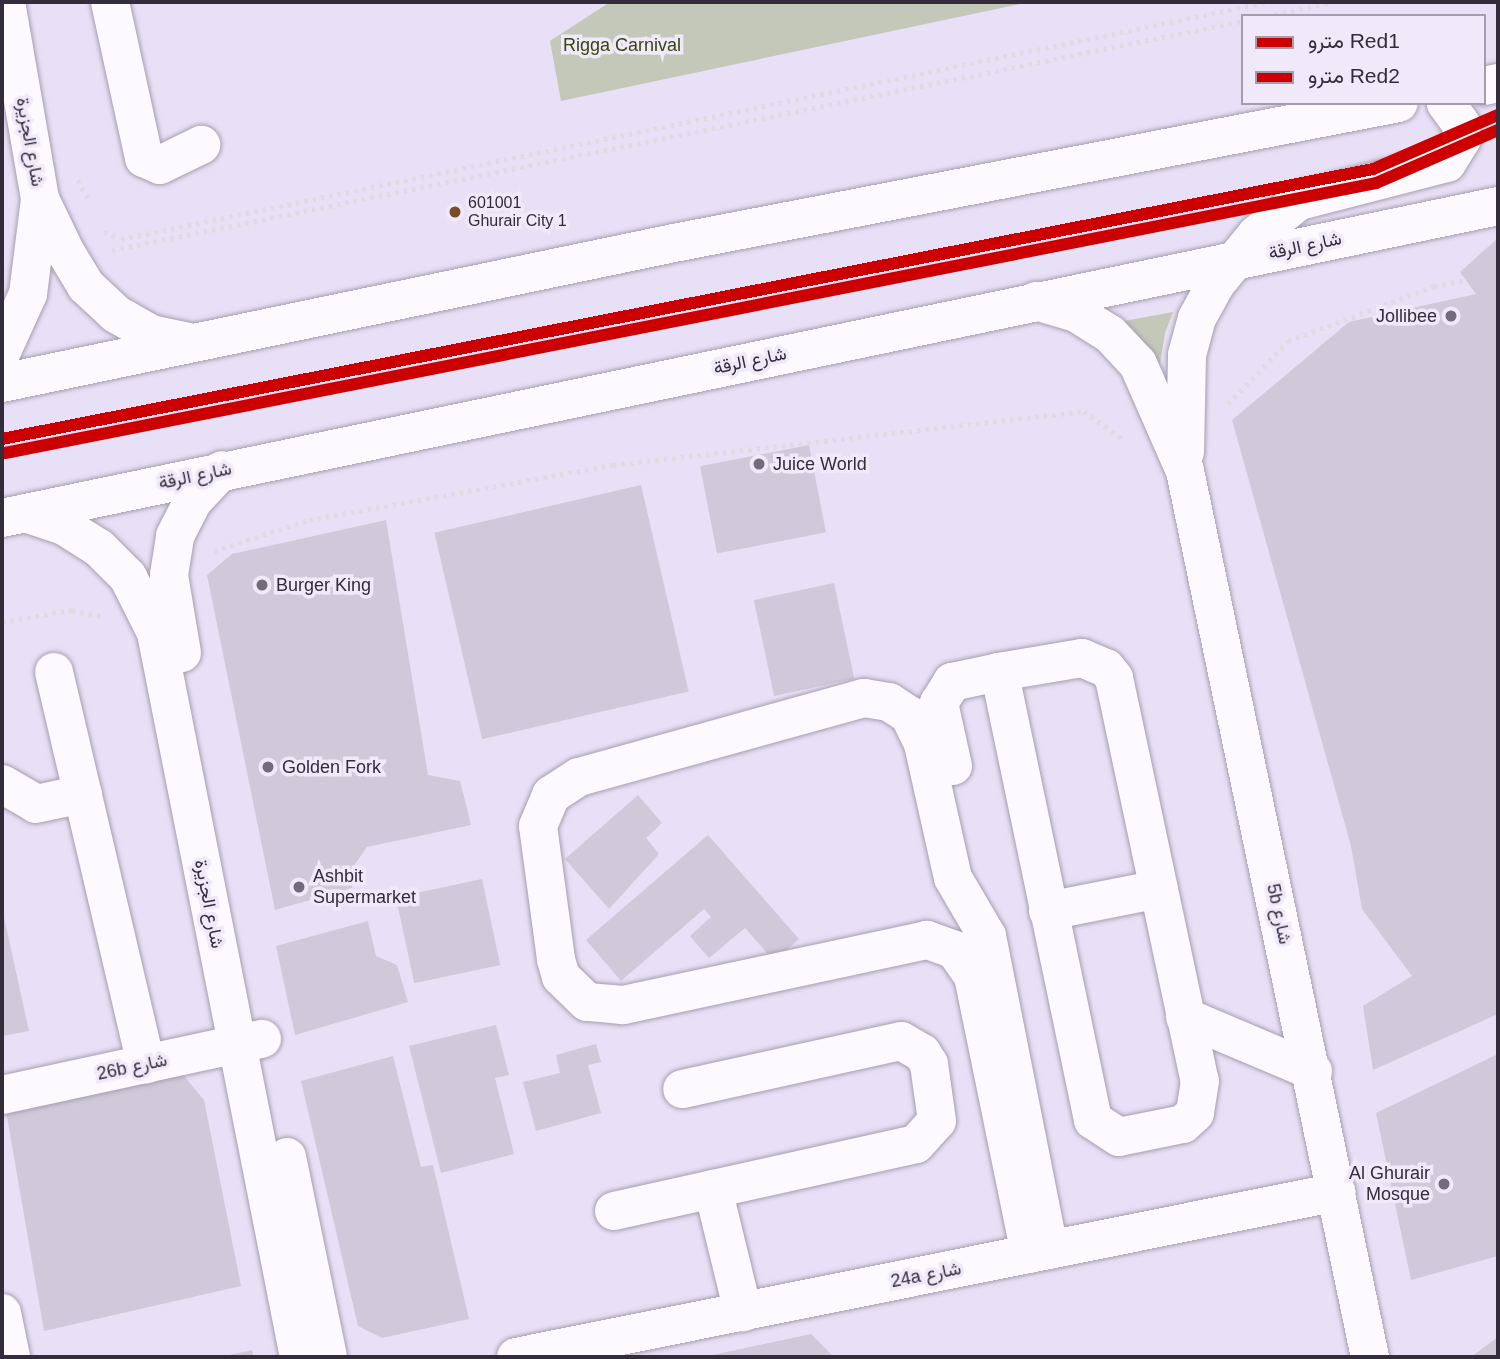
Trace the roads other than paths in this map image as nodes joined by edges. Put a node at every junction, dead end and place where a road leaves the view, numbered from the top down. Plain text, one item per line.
1 (6, 2) edge
2 (110, 2) edge
3 (1389, 105) edge
4 (1447, 105) edge
5 (201, 145) dead end
6 (38, 188) junction
7 (1498, 206) edge
8 (1242, 259) junction
9 (1036, 301) junction
10 (191, 342) junction
11 (2, 351) edge
12 (2, 383) edge
13 (222, 470) junction
14 (1185, 471) junction
15 (13, 515) edge
16 (54, 672) dead end
17 (999, 672) junction
18 (2, 784) edge
19 (83, 794) junction
20 (1159, 889) junction
21 (1048, 911) junction
22 (987, 936) junction
23 (1185, 1017) junction
24 (250, 1042) junction
25 (146, 1064) junction
26 (1313, 1071) junction
27 (682, 1089) dead end
28 (2, 1095) edge
29 (713, 1189) junction
30 (1337, 1192) junction
31 (614, 1211) dead end
32 (1040, 1252) junction
33 (743, 1312) junction
34 (2, 1313) edge
35 (11, 1357) edge
36 (299, 1357) edge
37 (328, 1357) edge
38 (516, 1357) edge
39 (1370, 1357) edge

1 - 6 street, شارع الجزيرة
2 - 5 street
3 - 10 street
4 - 8 street, 5b شارع
6 - 10 street, شارع الجزيرة
6 - 11 street, شارع الجزيرة
7 - 8 street, شارع الرقة
8 - 9 street, شارع الرقة
8 - 14 street, 5b شارع
9 - 13 street, شارع الرقة
9 - 14 street, 5b شارع
10 - 12 street
13 - 15 street, شارع الرقة
13 - 24 street, شارع الجزيرة
14 - 26 street, 5b شارع
15 - 24 street, شارع الجزيرة
16 - 19 street
17 - 20 street
17 - 21 street
17 - 22 street
18 - 19 street
19 - 25 street
20 - 21 street
20 - 23 street
21 - 23 street
22 - 32 street
22 - 32 street
23 - 26 street
24 - 25 street, 26b شارع
24 - 36 street, شارع الجزيرة
24 - 37 street, شارع الجزيرة
25 - 28 street, 26b شارع
26 - 30 street, 5b شارع
27 - 29 street
29 - 31 street
29 - 33 street
30 - 32 street, 24a شارع
30 - 39 street, 5b شارع
32 - 33 street, 24a شارع
33 - 38 street, 24a شارع
34 - 35 street

